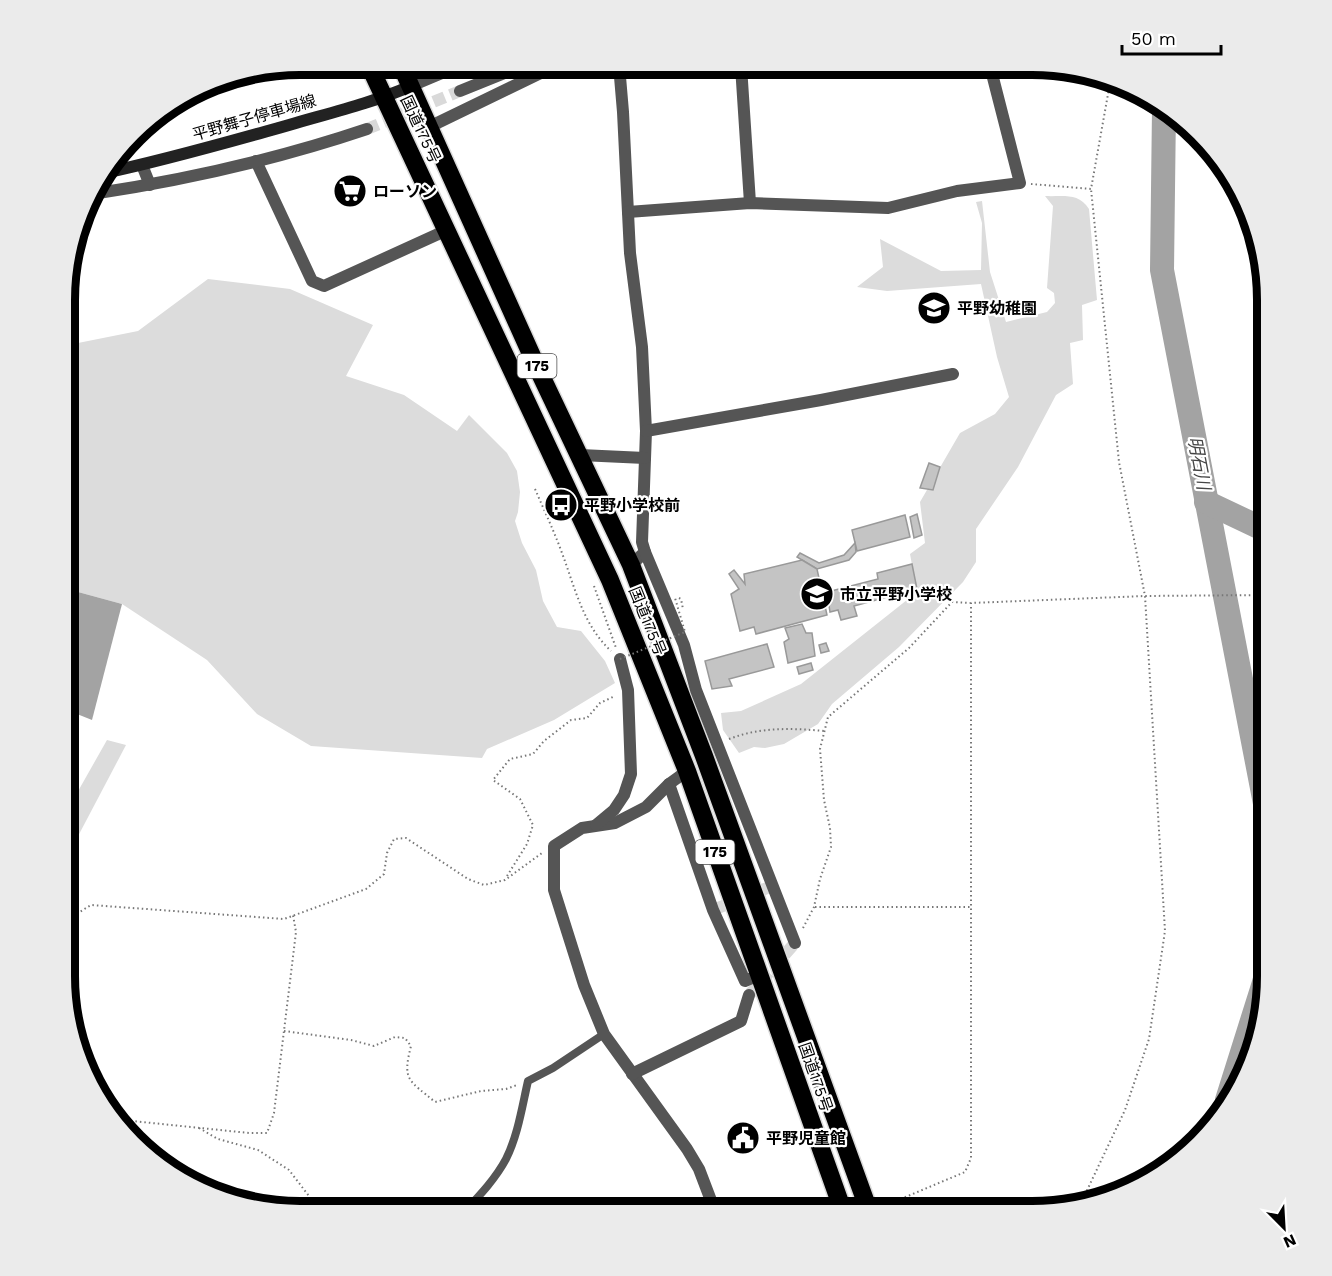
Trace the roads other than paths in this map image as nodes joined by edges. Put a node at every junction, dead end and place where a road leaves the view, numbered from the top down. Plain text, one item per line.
1 (374, 75) edge
2 (406, 75) edge
3 (437, 75) edge
4 (499, 75) edge
5 (536, 75) edge
6 (620, 75) edge
7 (742, 75) edge
8 (992, 75) edge
9 (411, 86) junction
10 (459, 91) tunnel mouth
11 (385, 98) junction
12 (429, 127) junction
13 (367, 129) tunnel mouth
14 (256, 161) junction
15 (142, 165) junction
16 (116, 170) edge
17 (150, 185) junction
18 (103, 192) edge
19 (750, 203) junction
20 (628, 212) junction
21 (447, 230) junction
22 (953, 374) dead end
23 (646, 431) junction
24 (580, 455) junction
25 (645, 458) junction
26 (645, 552) junction
27 (631, 565) junction
28 (620, 659) road end
29 (687, 771) junction
30 (669, 784) junction
31 (595, 826) junction
32 (795, 943) road end
33 (759, 975) junction
34 (749, 995) tunnel mouth
35 (604, 1034) junction
36 (632, 1074) junction
37 (474, 1201) edge
38 (711, 1201) edge
39 (839, 1201) edge
40 (873, 1201) edge

1 - 11 highway, 国道175号 / 175
2 - 9 highway, 国道175号 / 175
3 - 9 street
4 - 10 street
5 - 12 street
6 - 20 street
7 - 19 street
8 - 19 street
9 - 11 main road, 平野舞子停車場線
9 - 12 highway, 国道175号 / 175
11 - 15 main road, 平野舞子停車場線
11 - 21 highway, 国道175号 / 175
12 - 24 highway, 国道175号 / 175
13 - 14 street
14 - 17 street
14 - 21 street
15 - 16 main road, 平野舞子停車場線
15 - 17 street
17 - 18 street
19 - 20 street
20 - 23 street
21 - 29 highway, 国道175号 / 175
22 - 23 street
23 - 25 street
24 - 25 street
24 - 27 highway, 国道175号 / 175
25 - 26 street
26 - 27 street
26 - 32 street
27 - 40 highway, 国道175号 / 175
28 - 31 street
29 - 30 street
29 - 33 highway, 国道175号 / 175
30 - 31 street
30 - 33 street
31 - 35 street
33 - 39 highway, 国道175号 / 175
34 - 36 street
35 - 36 street
35 - 37 lane
36 - 38 street

